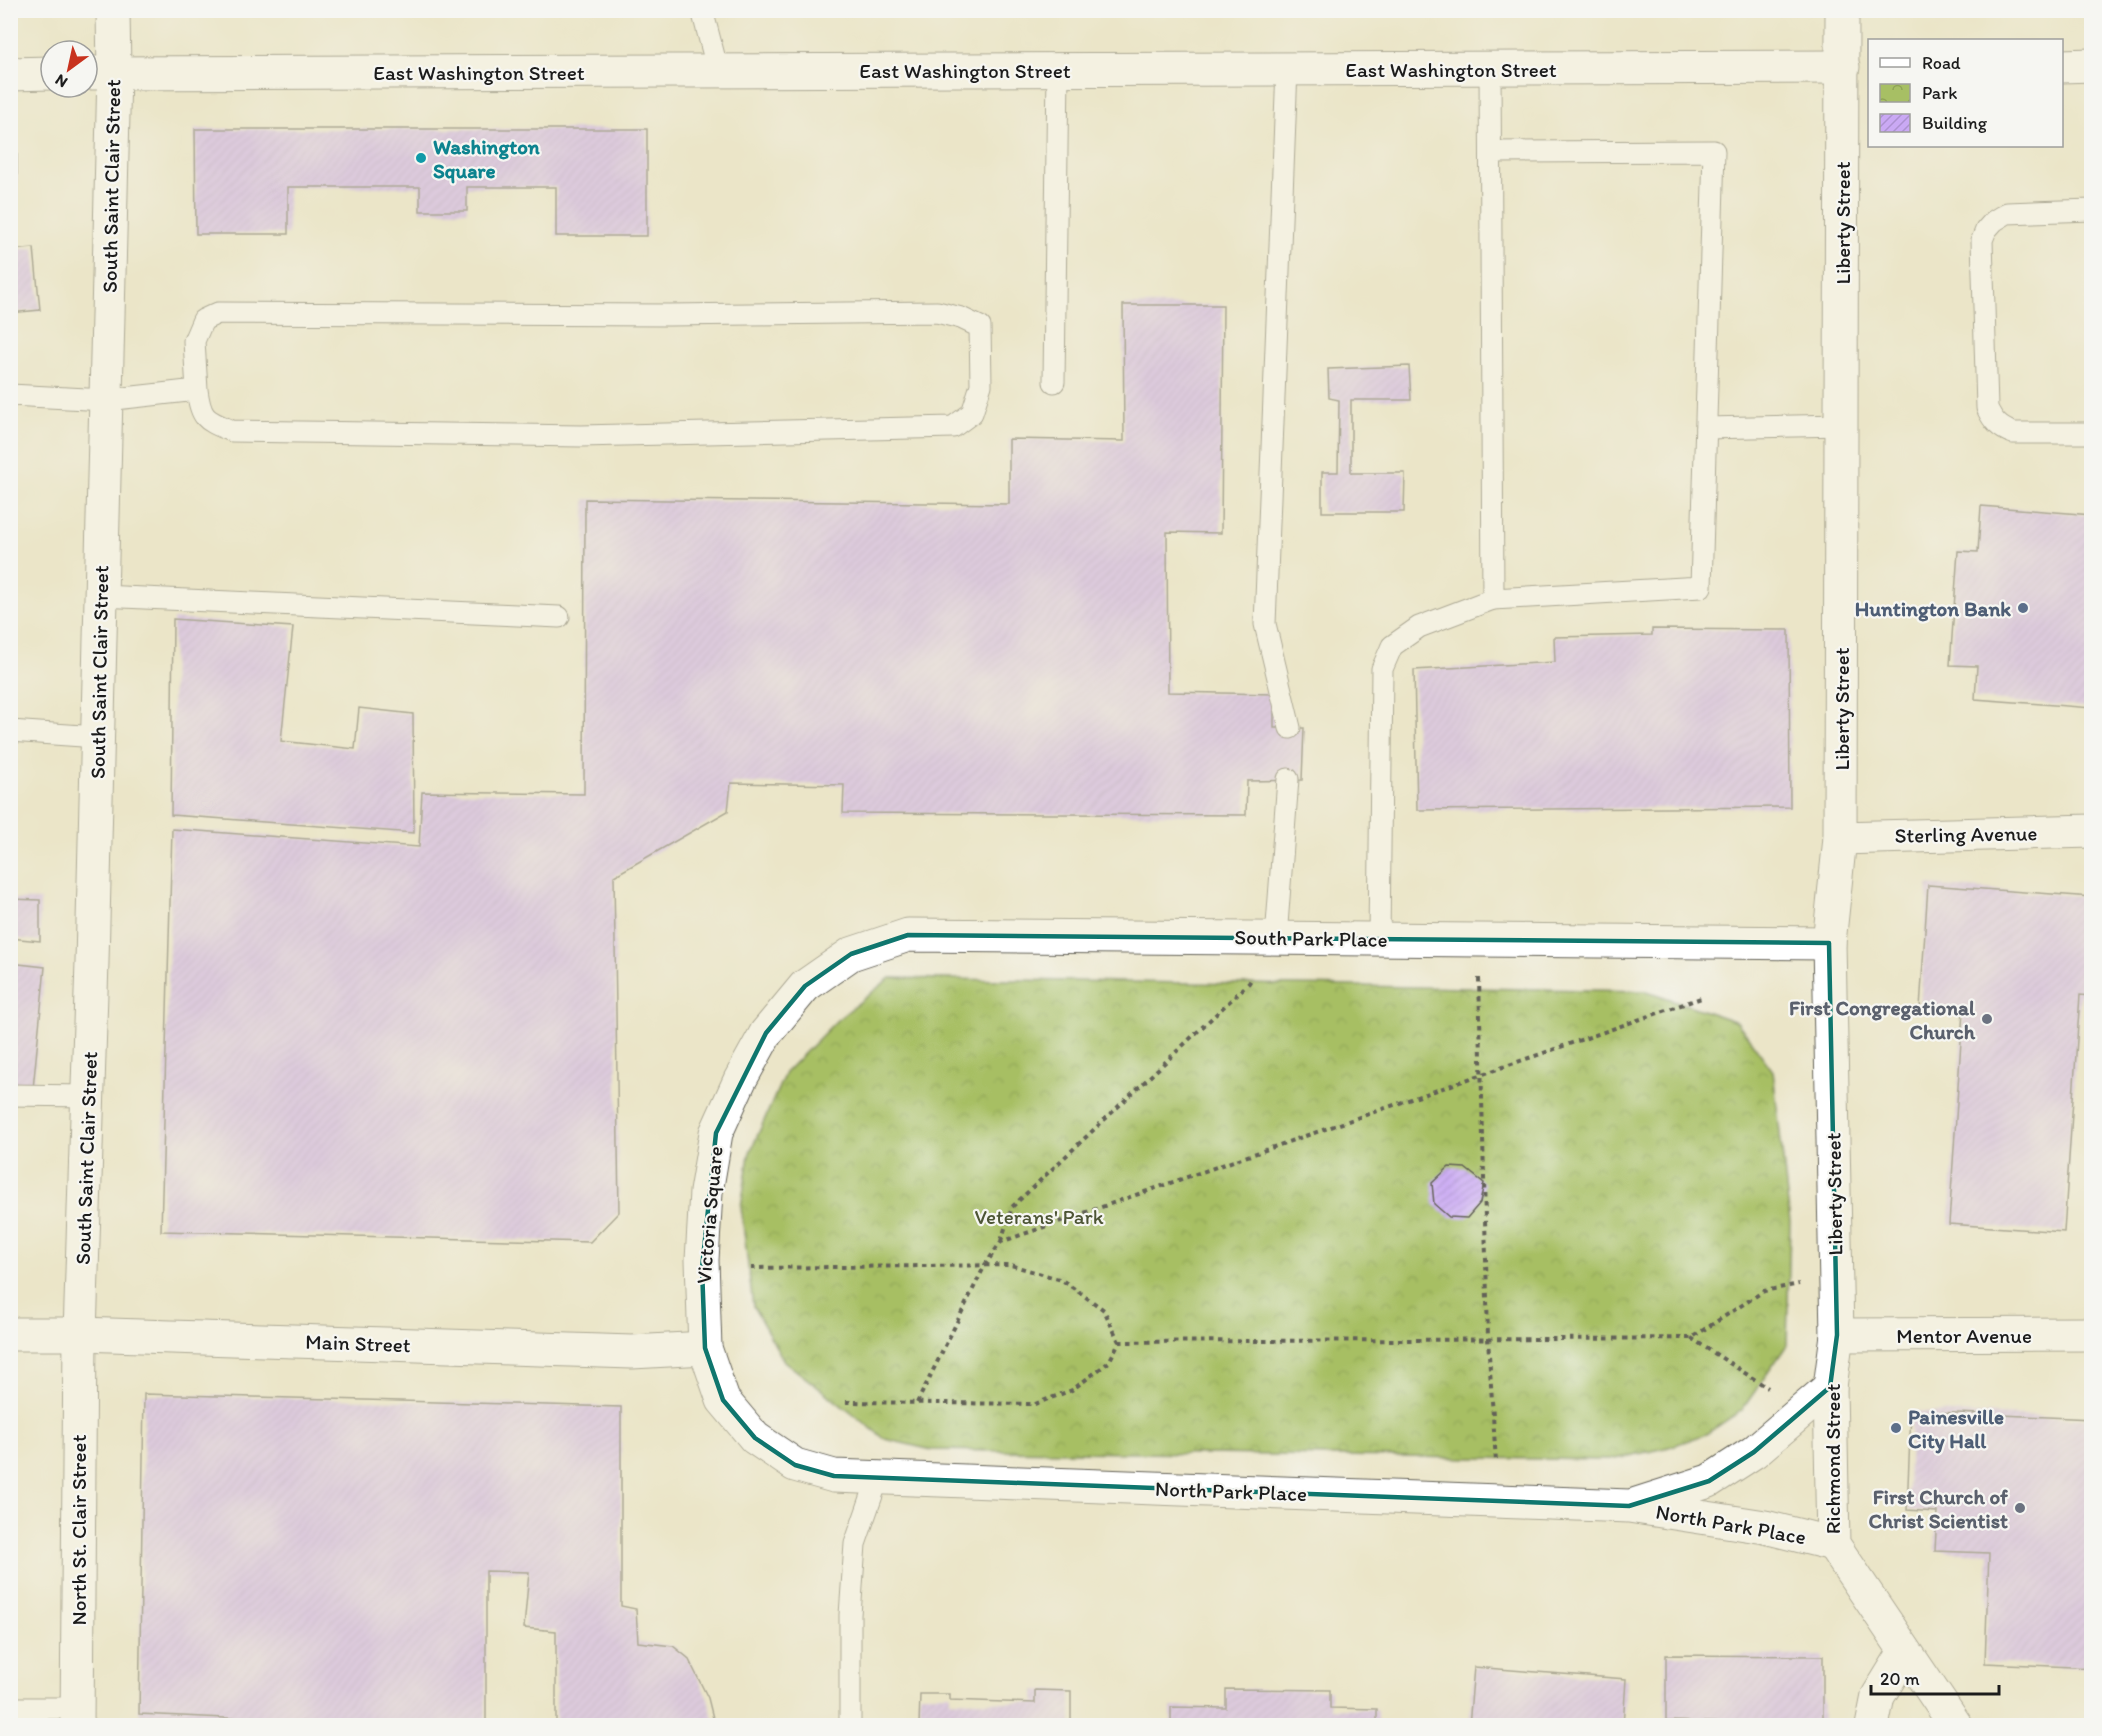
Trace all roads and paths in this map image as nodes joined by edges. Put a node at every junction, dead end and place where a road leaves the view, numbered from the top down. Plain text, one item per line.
1 (113, 10) edge
2 (702, 10) edge
3 (1842, 10) edge
4 (2091, 65) edge
5 (2063, 66) edge
6 (1856, 67) edge
7 (1287, 69) junction
8 (1490, 69) junction
9 (1058, 70) junction
10 (718, 71) junction
11 (39, 73) edge
12 (100, 73) edge
13 (10, 74) edge
14 (1491, 152) junction
15 (2091, 210) edge
16 (1054, 382) dead end
17 (197, 390) junction
18 (10, 395) edge
19 (106, 400) junction
20 (1842, 424) junction
21 (1706, 428) junction
22 (2091, 433) edge
23 (101, 596) junction
24 (1493, 599) junction
25 (559, 617) dead end
26 (1290, 728) dead end
27 (10, 731) edge
28 (97, 737) junction
29 (1288, 779) dead end
30 (2091, 831) edge
31 (1840, 838) junction
32 (1276, 938) junction
33 (1379, 939) junction
34 (1478, 939) junction
35 (1829, 943) junction
36 (805, 986) joint
37 (1704, 997) dead end
38 (1480, 1074) junction
39 (10, 1095) edge
40 (88, 1096) junction
41 (1001, 1242) junction
42 (985, 1265) junction
43 (751, 1268) dead end
44 (1800, 1284) dead end
45 (10, 1334) edge
46 (80, 1334) junction
47 (2091, 1334) edge
48 (1837, 1335) junction
49 (1691, 1338) junction
50 (1488, 1339) junction
51 (1119, 1341) junction
52 (705, 1348) junction
53 (1768, 1388) dead end
54 (1830, 1388) junction
55 (843, 1402) dead end
56 (916, 1403) junction
57 (834, 1476) joint
58 (878, 1478) junction
59 (1499, 1502) junction
60 (1629, 1506) junction
61 (1833, 1544) junction
62 (1905, 1652) junction
63 (10, 1708) edge
64 (77, 1717) edge
65 (850, 1725) edge
66 (1872, 1725) edge
67 (1956, 1725) edge

1 - 12 street, South Saint Clair Street
2 - 10 lane
3 - 6 street, Liberty Street
4 - 5 street
6 - 8 street, East Washington Street
6 - 20 street, Liberty Street
7 - 8 street, East Washington Street
7 - 9 street, East Washington Street
7 - 26 lane
8 - 14 lane
9 - 10 street, East Washington Street
9 - 16 lane
10 - 12 street, East Washington Street
11 - 13 street
12 - 19 street, South Saint Clair Street
14 - 21 lane
14 - 24 lane
15 - 22 lane
17 - 17 lane
17 - 19 lane
18 - 19 lane
19 - 23 street, South Saint Clair Street
20 - 21 lane
20 - 31 street, Liberty Street
21 - 24 lane
23 - 25 lane
23 - 28 street, South Saint Clair Street
24 - 33 lane
27 - 28 lane
28 - 40 street, South Saint Clair Street
29 - 32 lane
30 - 31 street, Sterling Avenue
31 - 35 street, Liberty Street
32 - 33 street, South Park Place
32 - 36 street, South Park Place
32 - 41 path
33 - 34 street, South Park Place
34 - 35 street, South Park Place
34 - 38 path
35 - 48 street, Liberty Street
36 - 52 street, Victoria Square
37 - 38 path
38 - 41 path
38 - 50 path
39 - 40 lane
40 - 46 street, South Saint Clair Street
41 - 42 path
42 - 43 path
42 - 51 path
42 - 56 path
44 - 49 path
45 - 46 street, Main Street
46 - 52 street, Main Street
46 - 64 street, North St. Clair Street
47 - 48 street, Mentor Avenue
48 - 54 street, Richmond Street
49 - 50 path
49 - 53 path
50 - 51 path
50 - 59 path
51 - 56 path
52 - 57 street, Victoria Square
54 - 60 street, North Park Place
54 - 61 street, Richmond Street
55 - 56 path
57 - 58 street, North Park Place
58 - 59 street, North Park Place
58 - 65 lane
59 - 60 street, North Park Place
60 - 61 street, North Park Place
61 - 62 street, Richmond Street
62 - 66 street
62 - 67 street, Richmond Street
63 - 64 lane

